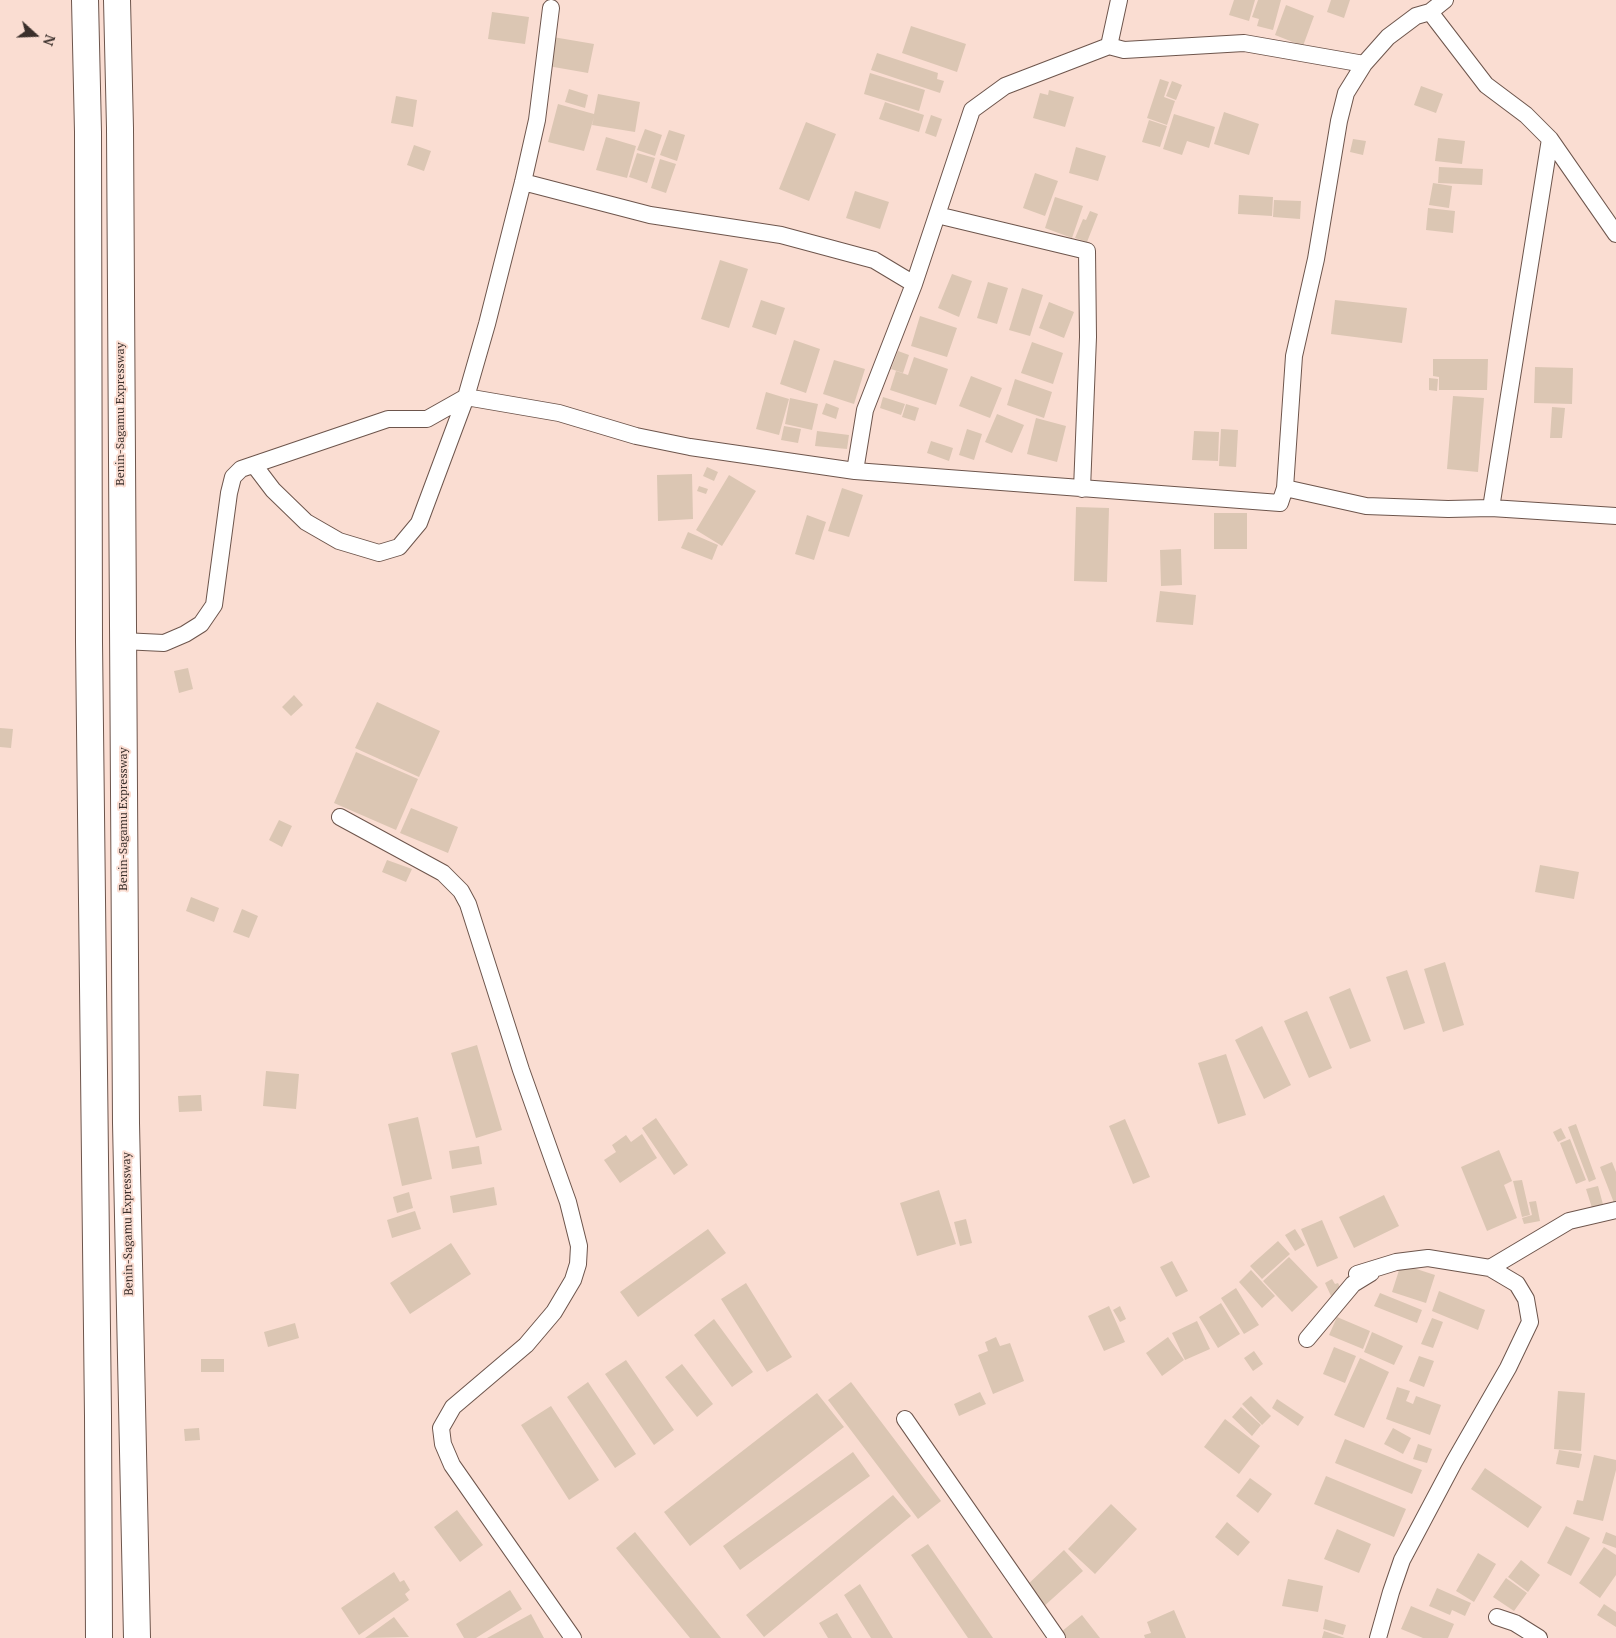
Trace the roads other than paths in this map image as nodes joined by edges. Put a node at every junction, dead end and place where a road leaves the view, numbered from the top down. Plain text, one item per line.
1 (85, 0) edge
2 (117, 0) edge
3 (1119, 0) edge
4 (1445, 0) edge
5 (551, 8) dead end
6 (1430, 12) junction
7 (1109, 46) junction
8 (1364, 64) junction
9 (1550, 139) junction
10 (523, 182) junction
11 (937, 215) junction
12 (1616, 234) edge
13 (914, 284) junction
14 (466, 397) junction
15 (254, 465) junction
16 (855, 471) junction
17 (1285, 488) junction
18 (1082, 489) junction
19 (1491, 508) junction
20 (1616, 516) edge
21 (122, 640) junction
22 (340, 817) dead end
23 (1616, 1210) edge
24 (1384, 1266) junction
25 (1490, 1268) junction
26 (1358, 1274) dead end
27 (1307, 1339) dead end
28 (905, 1419) dead end
29 (1496, 1617) dead end
30 (98, 1638) edge
31 (137, 1638) edge
32 (573, 1638) edge
33 (1057, 1638) edge
34 (1378, 1638) edge
35 (1539, 1638) edge

1 - 30 highway
2 - 21 highway, Benin-Sagamu Expressway
3 - 7 street
4 - 6 street
5 - 10 street
6 - 8 street
6 - 9 street
7 - 8 street
7 - 11 street
8 - 17 street
9 - 12 street
9 - 19 street
10 - 13 street
10 - 14 street
11 - 13 street
11 - 18 street
13 - 16 street
14 - 15 street
14 - 15 street
14 - 16 street
15 - 21 street
16 - 18 street
17 - 18 street
17 - 19 street
19 - 20 street
21 - 31 highway, Benin-Sagamu Expressway
22 - 32 street
23 - 25 street
24 - 25 street
24 - 26 street
24 - 27 street
25 - 34 street
28 - 33 street
29 - 35 street

